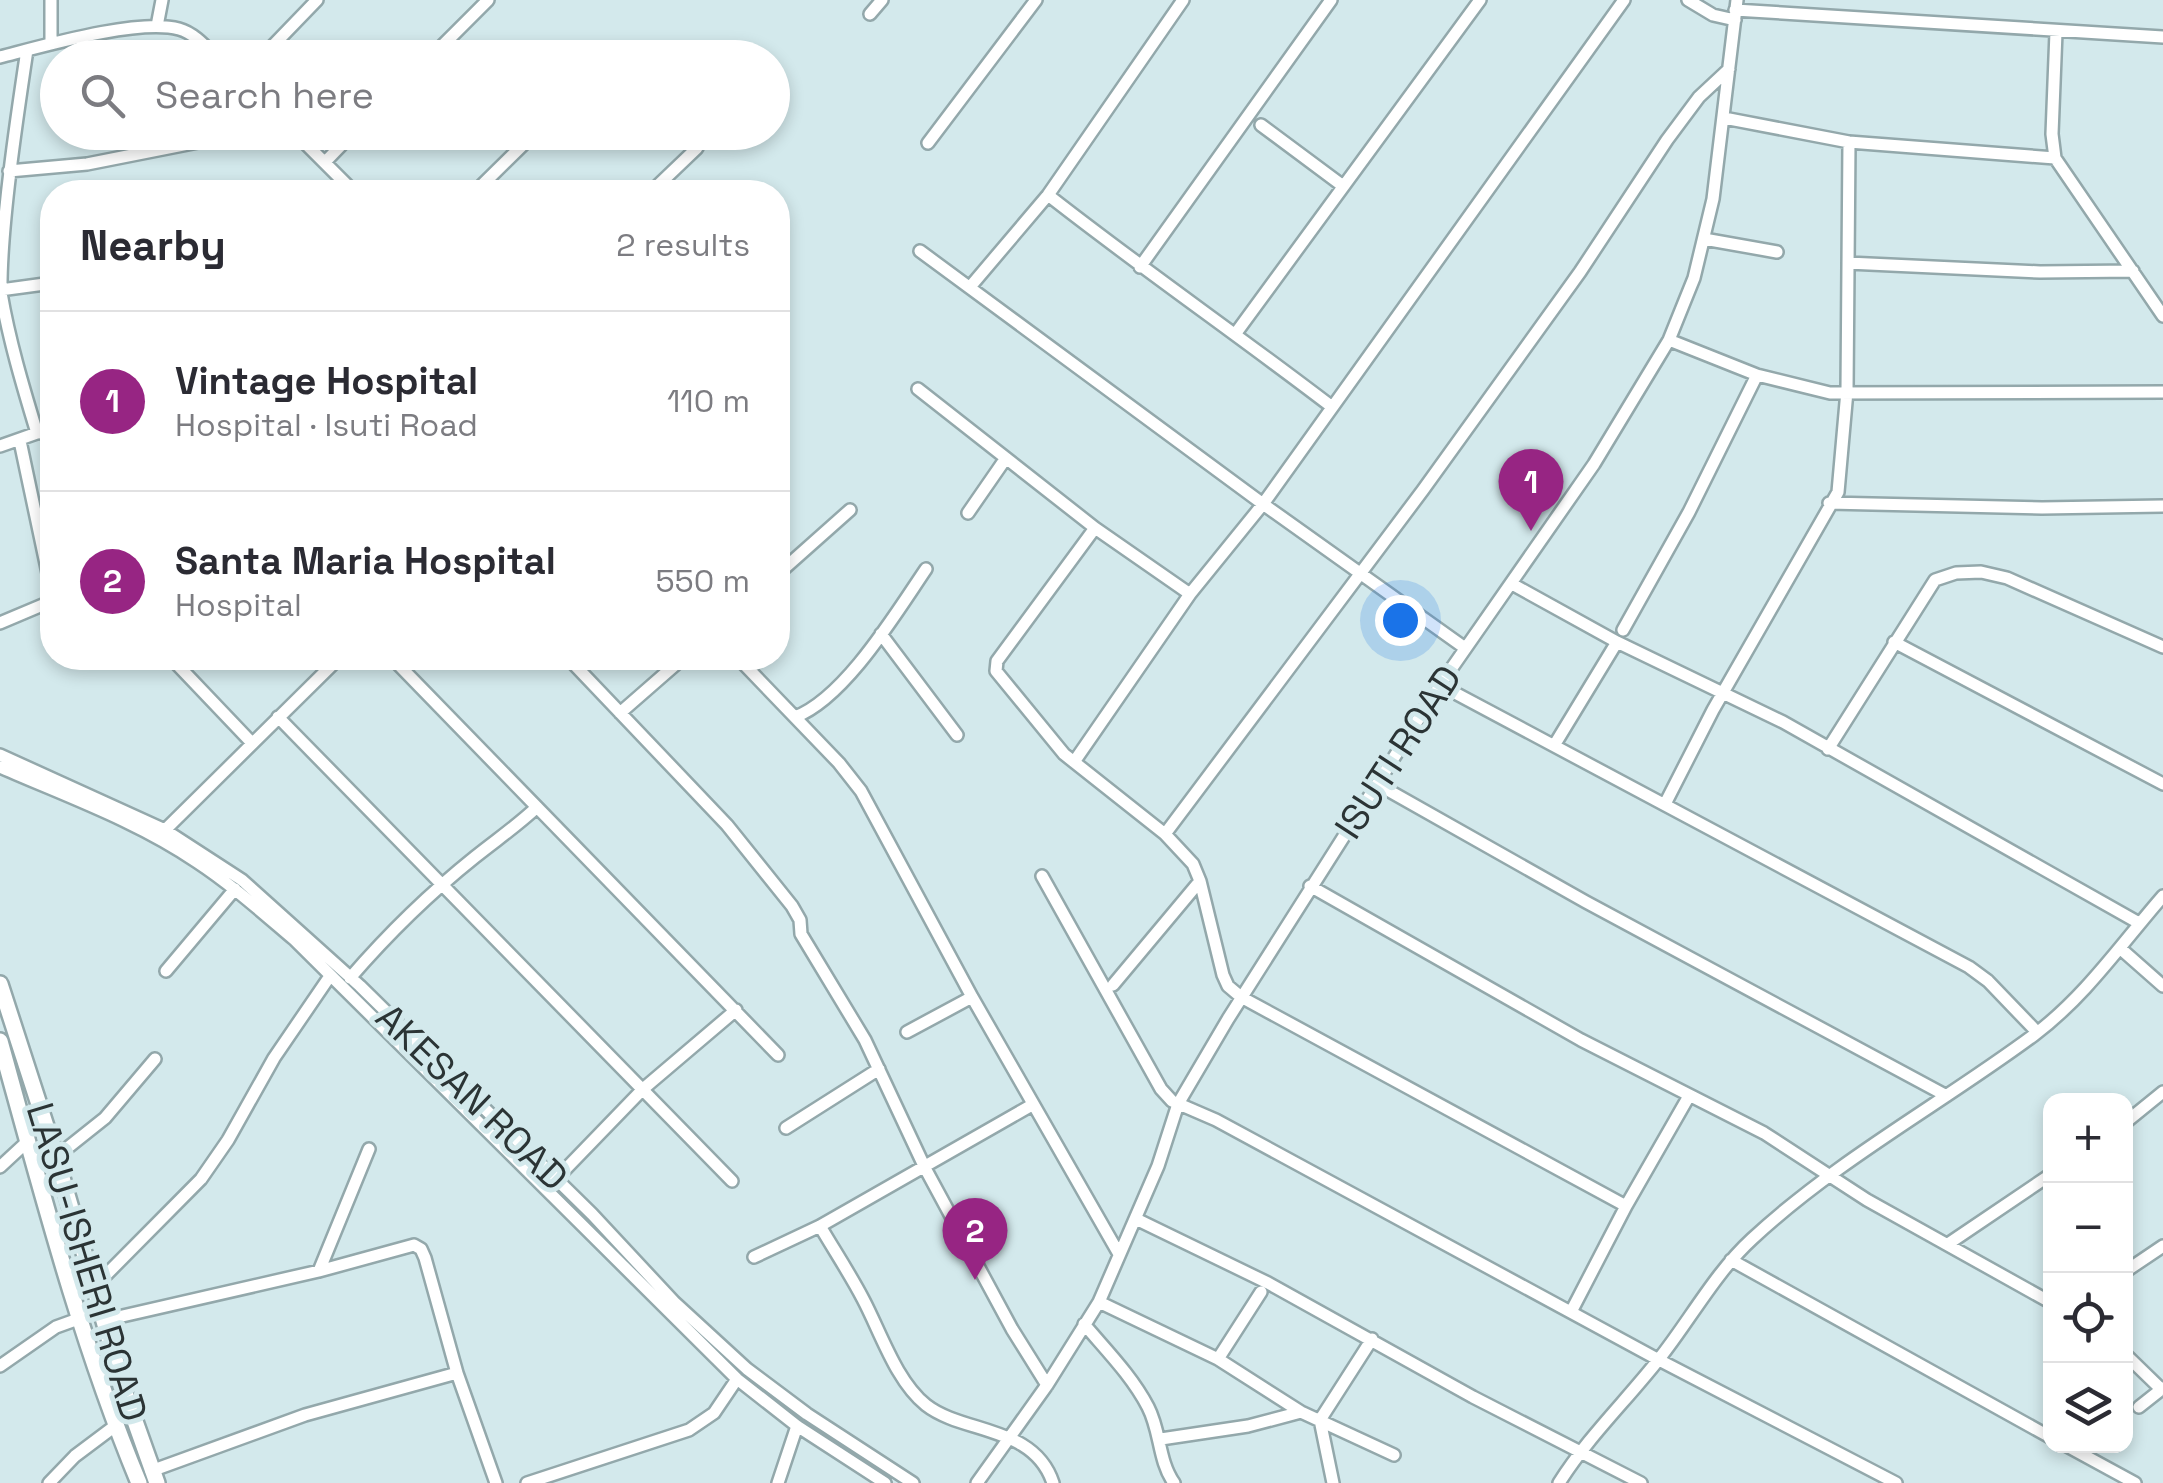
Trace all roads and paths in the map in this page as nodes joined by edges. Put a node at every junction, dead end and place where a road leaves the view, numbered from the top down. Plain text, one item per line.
1 (51, 0) edge
2 (162, 0) edge
3 (317, 0) edge
4 (488, 0) edge
5 (882, 0) edge
6 (1036, 0) edge
7 (1183, 0) edge
8 (1331, 0) edge
9 (1480, 0) edge
10 (1624, 0) edge
11 (1688, 0) edge
12 (1735, 10) edge
13 (870, 14) dead end
14 (157, 26) junction
15 (2056, 32) junction
16 (2163, 37) edge
17 (51, 40) edge
18 (64, 40) edge
19 (198, 40) edge
20 (278, 40) edge
21 (448, 40) edge
22 (40, 46) edge
23 (27, 50) junction
24 (0, 56) edge
25 (1728, 69) junction
26 (1724, 118) junction
27 (1261, 125) dead end
28 (1849, 142) junction
29 (928, 143) dead end
30 (158, 150) edge
31 (314, 150) edge
32 (337, 150) edge
33 (518, 150) edge
34 (694, 150) edge
35 (2055, 158) junction
36 (326, 161) junction
37 (9, 171) junction
38 (343, 180) edge
39 (488, 180) edge
40 (663, 180) edge
41 (1342, 186) junction
42 (1048, 195) junction
43 (1704, 238) junction
44 (920, 250) dead end
45 (1776, 252) dead end
46 (1848, 263) junction
47 (1140, 267) junction
48 (2133, 271) junction
49 (40, 285) edge
50 (970, 287) junction
51 (0, 290) edge
52 (2163, 316) edge
53 (1236, 334) junction
54 (1669, 340) junction
55 (1756, 375) junction
56 (918, 389) dead end
57 (1847, 390) junction
58 (2163, 392) edge
59 (1332, 408) junction
60 (37, 434) junction
61 (40, 434) edge
62 (20, 441) junction
63 (0, 446) edge
64 (1006, 458) junction
65 (1829, 503) junction
66 (1262, 504) junction
67 (2163, 506) edge
68 (850, 510) dead end
69 (968, 513) dead end
70 (1095, 528) junction
71 (40, 535) edge
72 (790, 563) edge
73 (926, 569) dead end
74 (1361, 572) junction
75 (1512, 584) junction
76 (1190, 594) junction
77 (40, 606) edge
78 (0, 622) edge
79 (881, 634) junction
80 (1620, 636) junction
81 (1894, 642) junction
82 (2163, 647) edge
83 (1466, 648) junction
84 (182, 670) edge
85 (327, 670) edge
86 (404, 670) edge
87 (579, 670) edge
88 (670, 670) edge
89 (750, 670) edge
90 (1440, 685) junction
91 (1722, 694) junction
92 (620, 713) junction
93 (278, 717) junction
94 (795, 717) junction
95 (957, 735) dead end
96 (251, 742) junction
97 (1555, 744) junction
98 (1828, 749) junction
99 (0, 755) edge
100 (1074, 762) junction
101 (0, 767) edge
102 (1377, 784) junction
103 (2163, 784) edge
104 (1664, 804) junction
105 (537, 807) junction
106 (166, 830) junction
107 (1164, 834) junction
108 (1042, 876) dead end
109 (1200, 881) junction
110 (441, 886) junction
111 (1310, 886) junction
112 (234, 889) junction
113 (2163, 896) edge
114 (2139, 923) junction
115 (2121, 949) junction
116 (166, 971) dead end
117 (330, 976) junction
118 (350, 978) junction
119 (0, 984) edge
120 (1113, 986) dead end
121 (2163, 986) edge
122 (1242, 996) junction
123 (972, 997) junction
124 (736, 1010) junction
125 (906, 1032) dead end
126 (2037, 1032) junction
127 (0, 1040) edge
128 (778, 1056) dead end
129 (155, 1059) dead end
130 (879, 1069) junction
131 (643, 1089) junction
132 (2163, 1092) edge
133 (1946, 1095) junction
134 (1689, 1096) junction
135 (1178, 1104) junction
136 (1032, 1105) junction
137 (2133, 1116) edge
138 (786, 1128) dead end
139 (28, 1142) junction
140 (369, 1149) dead end
141 (56, 1157) junction
142 (0, 1167) edge
143 (925, 1168) junction
144 (1828, 1174) junction
145 (556, 1179) junction
146 (2043, 1180) edge
147 (732, 1182) dead end
148 (1626, 1206) junction
149 (1136, 1220) junction
150 (820, 1226) junction
151 (1948, 1244) junction
152 (2163, 1246) edge
153 (1119, 1254) junction
154 (754, 1256) dead end
155 (1731, 1260) junction
156 (2133, 1266) edge
157 (320, 1271) junction
158 (95, 1286) junction
159 (1261, 1292) dead end
160 (2043, 1298) edge
161 (1099, 1302) junction
162 (1572, 1310) junction
163 (81, 1318) junction
164 (105, 1320) junction
165 (1084, 1324) junction
166 (1372, 1340) junction
167 (1218, 1360) junction
168 (1658, 1360) junction
169 (2133, 1361) edge
170 (0, 1366) edge
171 (457, 1373) junction
172 (736, 1379) junction
173 (1047, 1385) junction
174 (2162, 1388) edge
175 (2139, 1407) dead end
176 (1301, 1412) junction
177 (1320, 1420) junction
178 (115, 1426) junction
179 (797, 1426) junction
180 (2043, 1433) edge
181 (1010, 1438) junction
182 (1161, 1439) junction
183 (1579, 1452) junction
184 (2079, 1453) edge
185 (1394, 1455) dead end
186 (154, 1477) edge
187 (978, 1482) edge
188 (48, 1483) edge
189 (138, 1483) edge
190 (496, 1483) edge
191 (527, 1483) edge
192 (778, 1483) edge
193 (885, 1483) edge
194 (914, 1483) edge
195 (1053, 1483) edge
196 (1174, 1483) edge
197 (1333, 1483) edge
198 (1560, 1483) edge
199 (1641, 1483) edge
200 (1896, 1483) edge
201 (2135, 1483) edge

1 - 17 street
2 - 14 street
3 - 20 street
4 - 21 street
5 - 13 street
6 - 29 street
7 - 42 street
8 - 47 street
9 - 41 street
10 - 59 street
11 - 12 street
12 - 15 street
12 - 25 street, ISUTI ROAD
14 - 18 street
14 - 19 street
15 - 16 street
15 - 35 street
22 - 23 street
23 - 24 street
23 - 37 street
25 - 26 street, ISUTI ROAD
25 - 74 street
26 - 28 street
26 - 43 street, ISUTI ROAD
27 - 41 street
28 - 35 street
28 - 46 street
30 - 37 street
31 - 36 street
32 - 36 street
33 - 39 street
34 - 40 street
35 - 48 street
36 - 38 street
37 - 51 street
41 - 53 street
42 - 47 street
42 - 50 street
43 - 45 street
43 - 54 street, ISUTI ROAD
44 - 50 street
46 - 48 street
46 - 57 street
47 - 53 street
48 - 52 street
49 - 51 street
50 - 66 street
51 - 60 street
53 - 59 street
54 - 55 street
54 - 75 street, ISUTI ROAD
55 - 57 street
55 - 80 street
56 - 64 street
57 - 58 street
57 - 65 street
59 - 66 street
60 - 61 street
60 - 62 street
62 - 63 street
62 - 71 street
64 - 69 street
64 - 70 street
65 - 67 street
65 - 91 street
66 - 74 street
66 - 76 street
68 - 72 street
70 - 76 street
70 - 100 street
73 - 79 street
74 - 83 street
74 - 107 street
75 - 80 street
75 - 83 street, ISUTI ROAD
76 - 100 street
77 - 78 street
79 - 94 street
79 - 95 street
80 - 91 street
80 - 97 street
81 - 82 street
81 - 98 street
81 - 103 street
83 - 90 street, ISUTI ROAD
84 - 96 street
85 - 93 street
86 - 105 street
87 - 92 street
88 - 92 street
89 - 94 street
90 - 97 street
90 - 102 street, ISUTI ROAD
91 - 98 street
91 - 104 street
92 - 130 street
93 - 96 street
93 - 110 street
94 - 123 street
96 - 106 street
97 - 104 street
98 - 114 street
99 - 106 street, AKESAN ROAD
100 - 107 street
101 - 112 street, AKESAN ROAD
102 - 111 street, ISUTI ROAD
102 - 133 street
104 - 126 street
105 - 110 street
105 - 124 street
106 - 118 street, AKESAN ROAD
107 - 109 street
108 - 135 street
109 - 120 street
109 - 122 street
110 - 118 street
110 - 131 street
111 - 122 street, ISUTI ROAD
111 - 134 street
112 - 116 street
112 - 117 street, AKESAN ROAD
113 - 114 street
114 - 115 street
115 - 121 street
115 - 126 street
117 - 158 street
117 - 172 street, AKESAN ROAD
118 - 145 street, AKESAN ROAD
119 - 141 main road, LASU-ISHERI ROAD
122 - 135 street, ISUTI ROAD
122 - 148 street
123 - 125 street
123 - 136 street
124 - 128 street
124 - 131 street
126 - 133 street
127 - 139 main road, LASU-ISHERI ROAD
129 - 141 street
130 - 138 street
130 - 143 street
131 - 145 street
131 - 147 street
132 - 137 street
133 - 144 street
134 - 144 street
134 - 148 street
135 - 149 street, ISUTI ROAD
135 - 162 street
136 - 143 street
136 - 153 street
139 - 142 street
139 - 163 main road, LASU-ISHERI ROAD
140 - 157 street
141 - 158 main road, LASU-ISHERI ROAD
143 - 150 street
143 - 173 street
144 - 151 street
144 - 155 street
145 - 194 street, AKESAN ROAD
146 - 151 street
148 - 162 street
149 - 153 street, ISUTI ROAD
149 - 166 street
150 - 154 street
150 - 181 street
151 - 160 street
152 - 156 street
153 - 161 street, ISUTI ROAD
155 - 168 street
155 - 180 street
157 - 164 street
157 - 171 street
158 - 164 main road, LASU-ISHERI ROAD
159 - 167 street
161 - 165 street, ISUTI ROAD
161 - 167 street
162 - 168 street
163 - 170 street
163 - 178 main road, LASU-ISHERI ROAD
164 - 186 main road, LASU-ISHERI ROAD
165 - 173 street, ISUTI ROAD
165 - 182 street
166 - 177 street
166 - 183 street
167 - 176 street
168 - 183 street
168 - 200 street
169 - 174 street
171 - 186 street
171 - 190 street
172 - 179 street, AKESAN ROAD
172 - 191 street
173 - 181 street, ISUTI ROAD
174 - 175 street
176 - 177 street
176 - 182 street
177 - 185 street
177 - 197 street
178 - 188 street
178 - 189 main road, LASU-ISHERI ROAD
179 - 192 street
179 - 193 street, AKESAN ROAD
181 - 187 street, ISUTI ROAD
181 - 195 street
182 - 196 street
183 - 198 street
183 - 199 street
184 - 201 street

